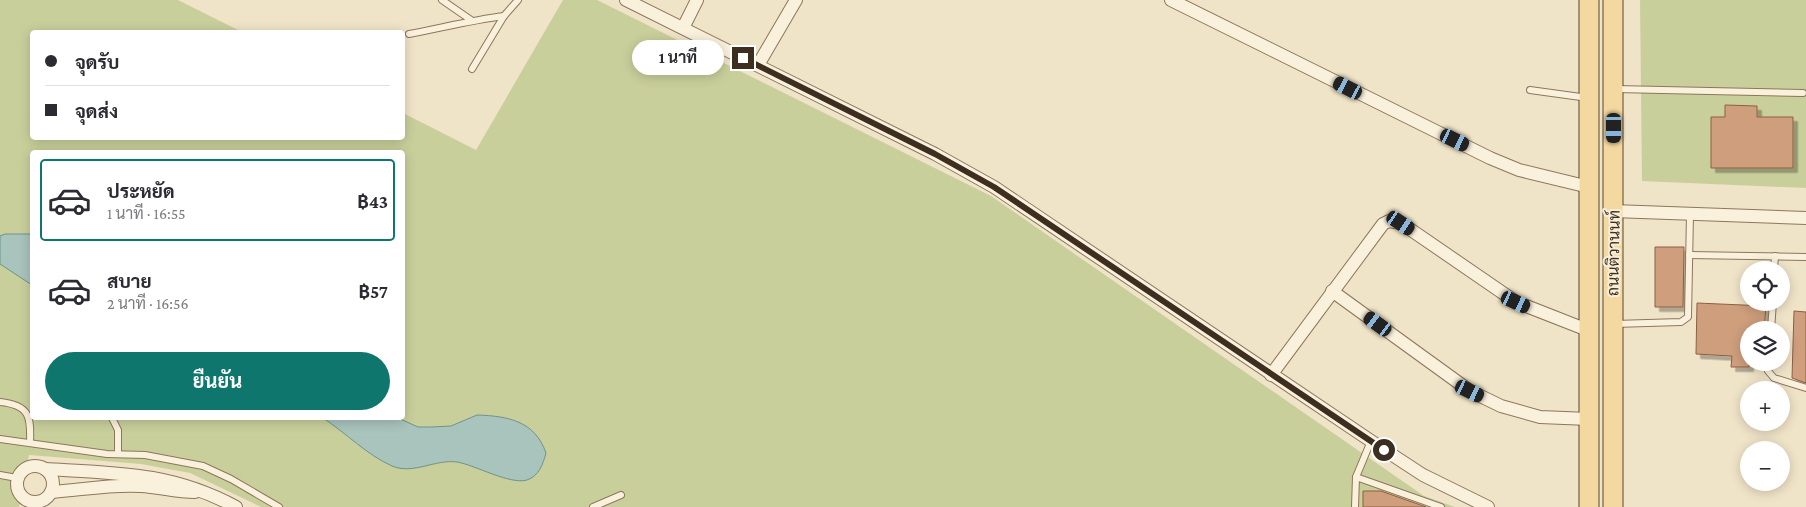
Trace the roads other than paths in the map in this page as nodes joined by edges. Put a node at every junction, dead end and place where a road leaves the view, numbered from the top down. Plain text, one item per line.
1 (442, 0) edge
2 (517, 0) edge
3 (626, 0) edge
4 (697, 0) edge
5 (796, 0) edge
6 (1171, 0) edge
7 (1589, 0) edge
8 (1613, 0) edge
9 (504, 16) junction
10 (471, 20) junction
11 (682, 28) junction
12 (409, 34) dead end
13 (758, 65) junction
14 (472, 69) dead end
15 (1614, 89) junction
16 (1530, 90) dead end
17 (1803, 93) dead end
18 (1589, 99) junction
19 (1589, 187) junction
20 (1614, 188) junction
21 (1590, 211) junction
22 (1613, 211) junction
23 (1690, 214) junction
24 (1806, 218) edge
25 (1689, 255) junction
26 (1775, 256) junction
27 (1806, 257) edge
28 (1775, 261) edge
29 (1332, 291) junction
30 (1612, 324) junction
31 (1590, 331) junction
32 (1768, 371) edge
33 (1272, 375) junction
34 (1806, 388) edge
35 (0, 402) edge
36 (30, 414) edge
37 (1589, 419) junction
38 (31, 420) edge
39 (113, 420) edge
40 (0, 439) edge
41 (1370, 441) junction
42 (30, 443) junction
43 (118, 454) junction
44 (45, 469) junction
45 (0, 475) edge
46 (1356, 477) junction
47 (17, 478) junction
48 (202, 492) junction
49 (19, 494) junction
50 (621, 495) dead end
51 (47, 499) edge
52 (18, 507) edge
53 (236, 507) edge
54 (279, 507) edge
55 (593, 507) edge
56 (1355, 507) edge
57 (1441, 507) edge
58 (1488, 507) edge
59 (1590, 507) edge
60 (1613, 507) edge

1 - 10 lane
2 - 9 lane
3 - 11 street
4 - 11 street
5 - 13 street
6 - 19 street
7 - 18 main road, ถนนติวานนท์
8 - 15 main road, ถนนติวานนท์
9 - 10 lane
9 - 14 lane
10 - 12 lane
11 - 13 street
13 - 33 street
15 - 17 lane
15 - 20 main road, ถนนติวานนท์
16 - 18 lane
18 - 19 main road, ถนนติวานนท์
19 - 20 main road
19 - 21 main road, ถนนติวานนท์
20 - 22 main road, ถนนติวานนท์
21 - 22 main road
21 - 31 main road, ถนนติวานนท์
22 - 23 street
22 - 30 main road, ถนนติวานนท์
23 - 24 street
23 - 25 lane
25 - 26 lane
25 - 30 lane
26 - 27 lane
26 - 28 lane
29 - 31 street
29 - 33 street
29 - 37 street
30 - 60 main road, ถนนติวานนท์
31 - 37 main road, ถนนติวานนท์
32 - 34 lane
33 - 41 street
35 - 36 lane
37 - 59 main road, ถนนติวานนท์
38 - 42 lane
39 - 43 lane
40 - 42 lane
41 - 46 lane
41 - 58 street
42 - 43 lane
43 - 54 lane
44 - 47 street
44 - 48 street
44 - 51 street
45 - 47 lane
46 - 56 lane
46 - 57 lane
47 - 49 street
48 - 51 street
48 - 53 street
49 - 51 street
49 - 52 street
50 - 55 lane

